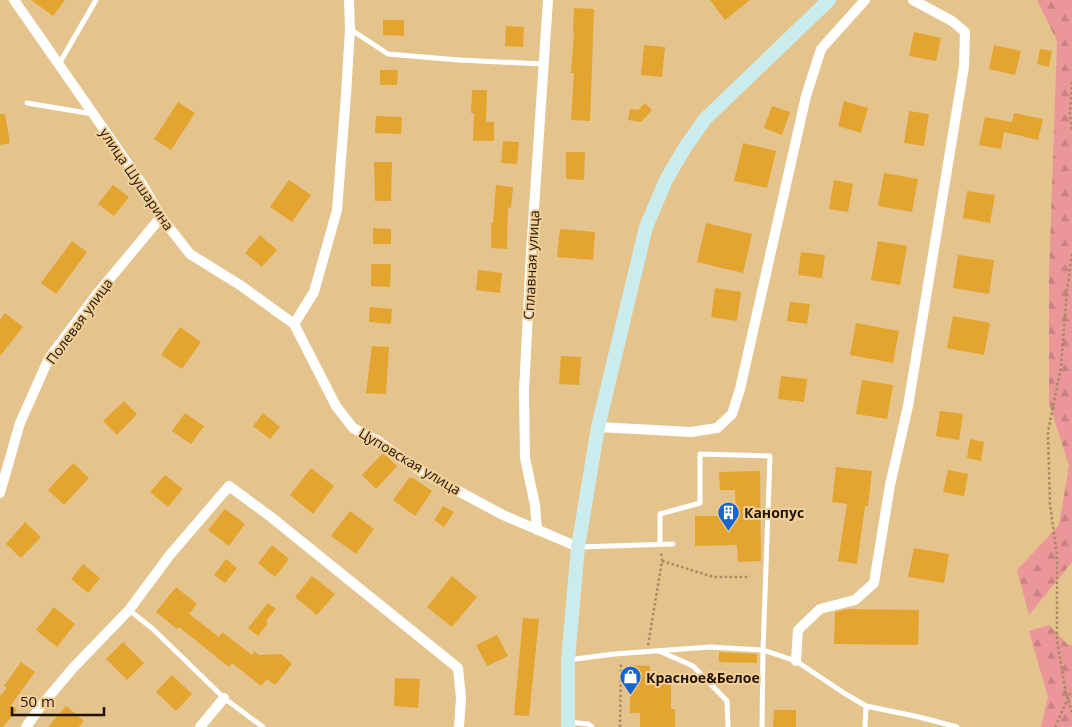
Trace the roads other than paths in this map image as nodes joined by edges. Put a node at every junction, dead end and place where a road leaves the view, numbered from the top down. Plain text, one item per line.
1 (14, 0) edge
2 (96, 0) edge
3 (349, 0) edge
4 (548, 0) edge
5 (829, 0) edge
6 (865, 0) edge
7 (913, 0) edge
8 (350, 29) junction
9 (543, 64) junction
10 (59, 65) junction
11 (27, 103) dead end
12 (93, 114) junction
13 (161, 217) junction
14 (294, 324) junction
15 (598, 427) junction
16 (0, 493) edge
17 (538, 530) junction
18 (660, 544) junction
19 (673, 544) dead end
20 (578, 547) junction
21 (129, 610) junction
22 (762, 650) junction
23 (657, 651) junction
24 (568, 660) junction
25 (796, 661) junction
26 (224, 698) junction
27 (866, 706) junction
28 (568, 724) edge
29 (26, 727) edge
30 (200, 727) edge
31 (263, 727) edge
32 (459, 727) edge
33 (592, 727) edge
34 (728, 727) edge
35 (762, 727) edge
36 (865, 727) edge
37 (957, 727) edge

1 - 10 street, улица Шушарина
2 - 10 lane
3 - 8 street
4 - 9 street, Сплавная улица
5 - 15 main road
6 - 15 street
7 - 25 street
8 - 9 lane
8 - 14 street
9 - 17 street, Сплавная улица
10 - 12 street, улица Шушарина
11 - 12 lane
12 - 13 street, улица Шушарина
13 - 14 street, улица Шушарина
13 - 16 street, Полевая улица
14 - 17 street, Цуповская улица
15 - 20 main road
17 - 20 street, Цуповская улица
18 - 19 lane
18 - 20 lane
18 - 22 lane
20 - 24 main road
21 - 26 lane
21 - 29 street
21 - 32 street
22 - 23 lane
22 - 25 lane
22 - 35 lane
23 - 24 lane
23 - 34 lane
24 - 28 main road
25 - 27 lane
26 - 30 street
26 - 31 lane
27 - 36 lane
27 - 37 lane
28 - 33 lane

